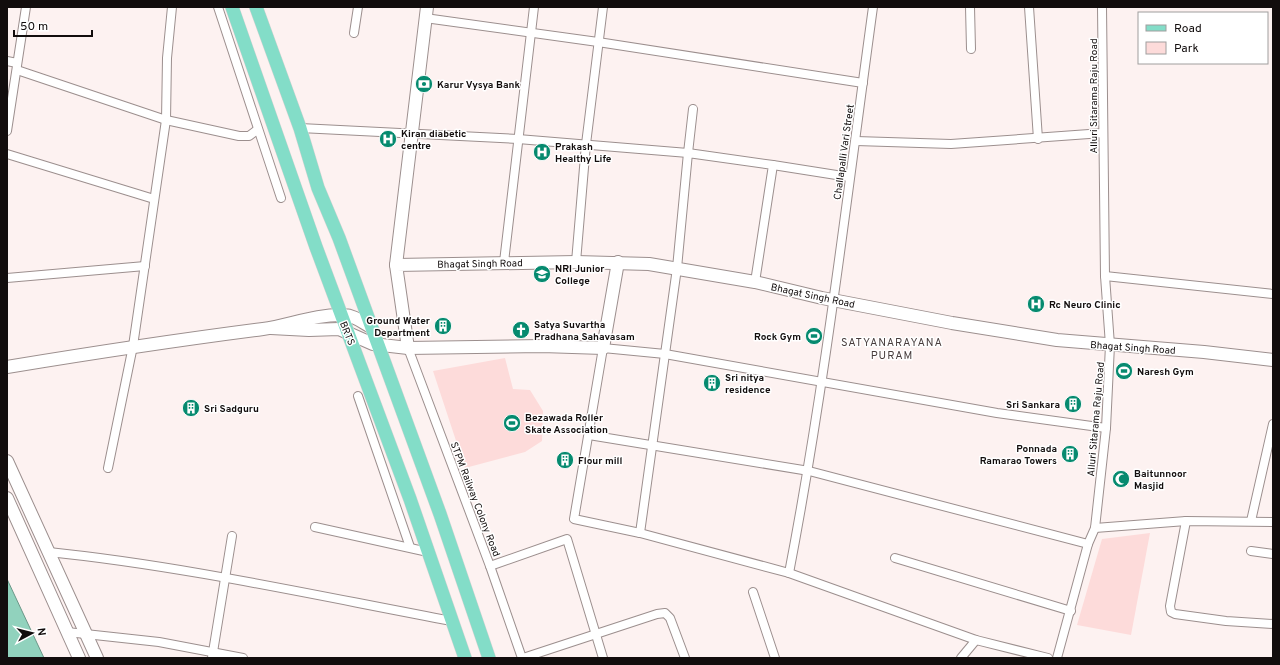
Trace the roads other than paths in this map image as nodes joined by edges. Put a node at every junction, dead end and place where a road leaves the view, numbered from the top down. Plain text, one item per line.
1 (26, 7) edge
2 (172, 7) edge
3 (218, 7) edge
4 (232, 7) edge
5 (256, 7) edge
6 (358, 7) edge
7 (534, 7) edge
8 (603, 7) edge
9 (873, 7) edge
10 (970, 7) edge
11 (1029, 7) edge
12 (1102, 7) edge
13 (426, 12) edge
14 (530, 32) junction
15 (354, 33) dead end
16 (598, 42) junction
17 (971, 49) dead end
18 (7, 61) edge
19 (17, 66) junction
20 (863, 83) junction
21 (693, 109) dead end
22 (166, 120) junction
23 (300, 128) junction
24 (257, 130) junction
25 (7, 131) edge
26 (411, 133) junction
27 (1103, 133) junction
28 (518, 139) junction
29 (1038, 139) junction
30 (856, 141) junction
31 (586, 144) junction
32 (7, 154) edge
33 (688, 154) junction
34 (773, 165) junction
35 (849, 176) junction
36 (281, 198) dead end
37 (154, 199) junction
38 (504, 262) junction
39 (576, 262) junction
40 (618, 262) junction
41 (396, 265) junction
42 (145, 266) junction
43 (677, 268) junction
44 (1104, 276) junction
45 (7, 278) edge
46 (755, 282) junction
47 (1273, 294) edge
48 (833, 299) junction
49 (341, 315) junction
50 (271, 328) junction
51 (371, 328) junction
52 (347, 331) junction
53 (378, 345) junction
54 (1110, 345) junction
55 (132, 346) junction
56 (408, 348) junction
57 (603, 348) junction
58 (664, 354) junction
59 (1273, 360) edge
60 (7, 367) edge
61 (822, 384) junction
62 (358, 396) dead end
63 (1273, 424) edge
64 (1106, 428) junction
65 (589, 434) junction
66 (653, 444) junction
67 (1270, 455) edge
68 (7, 461) edge
69 (108, 468) dead end
70 (809, 471) junction
71 (7, 498) edge
72 (1186, 521) junction
73 (1251, 521) junction
74 (1273, 522) edge
75 (315, 527) dead end
76 (1095, 528) junction
77 (640, 533) junction
78 (232, 536) dead end
79 (1088, 544) junction
80 (410, 547) junction
81 (1250, 551) dead end
82 (49, 552) junction
83 (428, 552) junction
84 (1273, 554) edge
85 (895, 558) dead end
86 (490, 566) junction
87 (789, 573) junction
88 (225, 579) junction
89 (753, 592) dead end
90 (1071, 611) junction
91 (452, 621) junction
92 (1273, 624) edge
93 (67, 632) junction
94 (86, 633) junction
95 (595, 635) junction
96 (976, 640) junction
97 (212, 655) edge
98 (79, 658) edge
99 (97, 658) edge
100 (243, 658) edge
101 (465, 658) edge
102 (489, 658) edge
103 (522, 658) edge
104 (604, 658) edge
105 (686, 658) edge
106 (775, 658) edge
107 (961, 658) edge
108 (1048, 658) edge
109 (1057, 658) edge

1 - 19 street
2 - 22 street
3 - 24 street
4 - 49 main road, BRTS
5 - 23 main road
6 - 15 street
7 - 14 street
8 - 16 street
9 - 20 street, Challapalli Vari Street
10 - 17 street
11 - 29 street
12 - 27 street, Alluri Sitarama Raju Road
13 - 14 street
13 - 26 street
14 - 16 street
14 - 28 street
16 - 20 street
16 - 31 street
18 - 19 street
19 - 22 street
19 - 25 street
20 - 30 street, Challapalli Vari Street
21 - 33 street
22 - 24 street
22 - 37 street
23 - 26 street
23 - 51 main road
24 - 36 street
26 - 28 street
26 - 41 street
27 - 29 street
27 - 44 street, Alluri Sitarama Raju Road
28 - 31 street
28 - 38 street
29 - 30 street
30 - 35 street, Challapalli Vari Street
31 - 33 street
31 - 39 street
32 - 37 street
33 - 34 street
33 - 43 street
34 - 35 street
34 - 46 street
35 - 48 street, Challapalli Vari Street
37 - 42 street
38 - 39 street, Bhagat Singh Road
38 - 41 street, Bhagat Singh Road
39 - 40 street, Bhagat Singh Road
40 - 43 street, Bhagat Singh Road
40 - 57 street
41 - 56 street
42 - 45 street
42 - 55 street
43 - 46 street, Bhagat Singh Road
43 - 58 street
44 - 47 street
44 - 54 street, Alluri Sitarama Raju Road
46 - 48 street, Bhagat Singh Road
48 - 54 street, Bhagat Singh Road
48 - 61 street, Challapalli Vari Street
49 - 50 street
49 - 51 street
49 - 52 main road, BRTS
50 - 52 street
50 - 55 street
51 - 53 main road
52 - 53 street
52 - 83 main road, BRTS
53 - 56 street
53 - 102 main road
54 - 59 street, Bhagat Singh Road
54 - 64 street, Alluri Sitarama Raju Road
55 - 60 street
55 - 69 street
56 - 57 street
56 - 86 street, STPM Railway Colony Road
57 - 58 street
57 - 65 street
58 - 61 street
58 - 66 street
61 - 64 street
61 - 70 street, Challapalli Vari Street
62 - 80 street
63 - 67 street
64 - 76 street, Alluri Sitarama Raju Road
65 - 66 street
65 - 77 street
66 - 70 street
66 - 77 street
67 - 73 street
68 - 82 street
70 - 79 street
70 - 87 street, Challapalli Vari Street
71 - 93 street
72 - 73 street
72 - 76 street
72 - 92 street
73 - 74 street
75 - 80 street
76 - 79 street, Alluri Sitarama Raju Road
77 - 87 street
78 - 88 street
79 - 90 street, Alluri Sitarama Raju Road
80 - 83 street
81 - 84 street
82 - 88 street
82 - 94 street
83 - 91 main road, BRTS
85 - 90 street
86 - 95 street
86 - 103 street, STPM Railway Colony Road
87 - 96 street
88 - 91 street
88 - 97 street
89 - 106 street
90 - 109 street, Alluri Sitarama Raju Road
91 - 101 main road, BRTS
93 - 94 street
93 - 98 street
94 - 97 street
94 - 99 street
95 - 103 street
95 - 104 street
95 - 105 street
96 - 107 street
96 - 108 street
97 - 100 street

